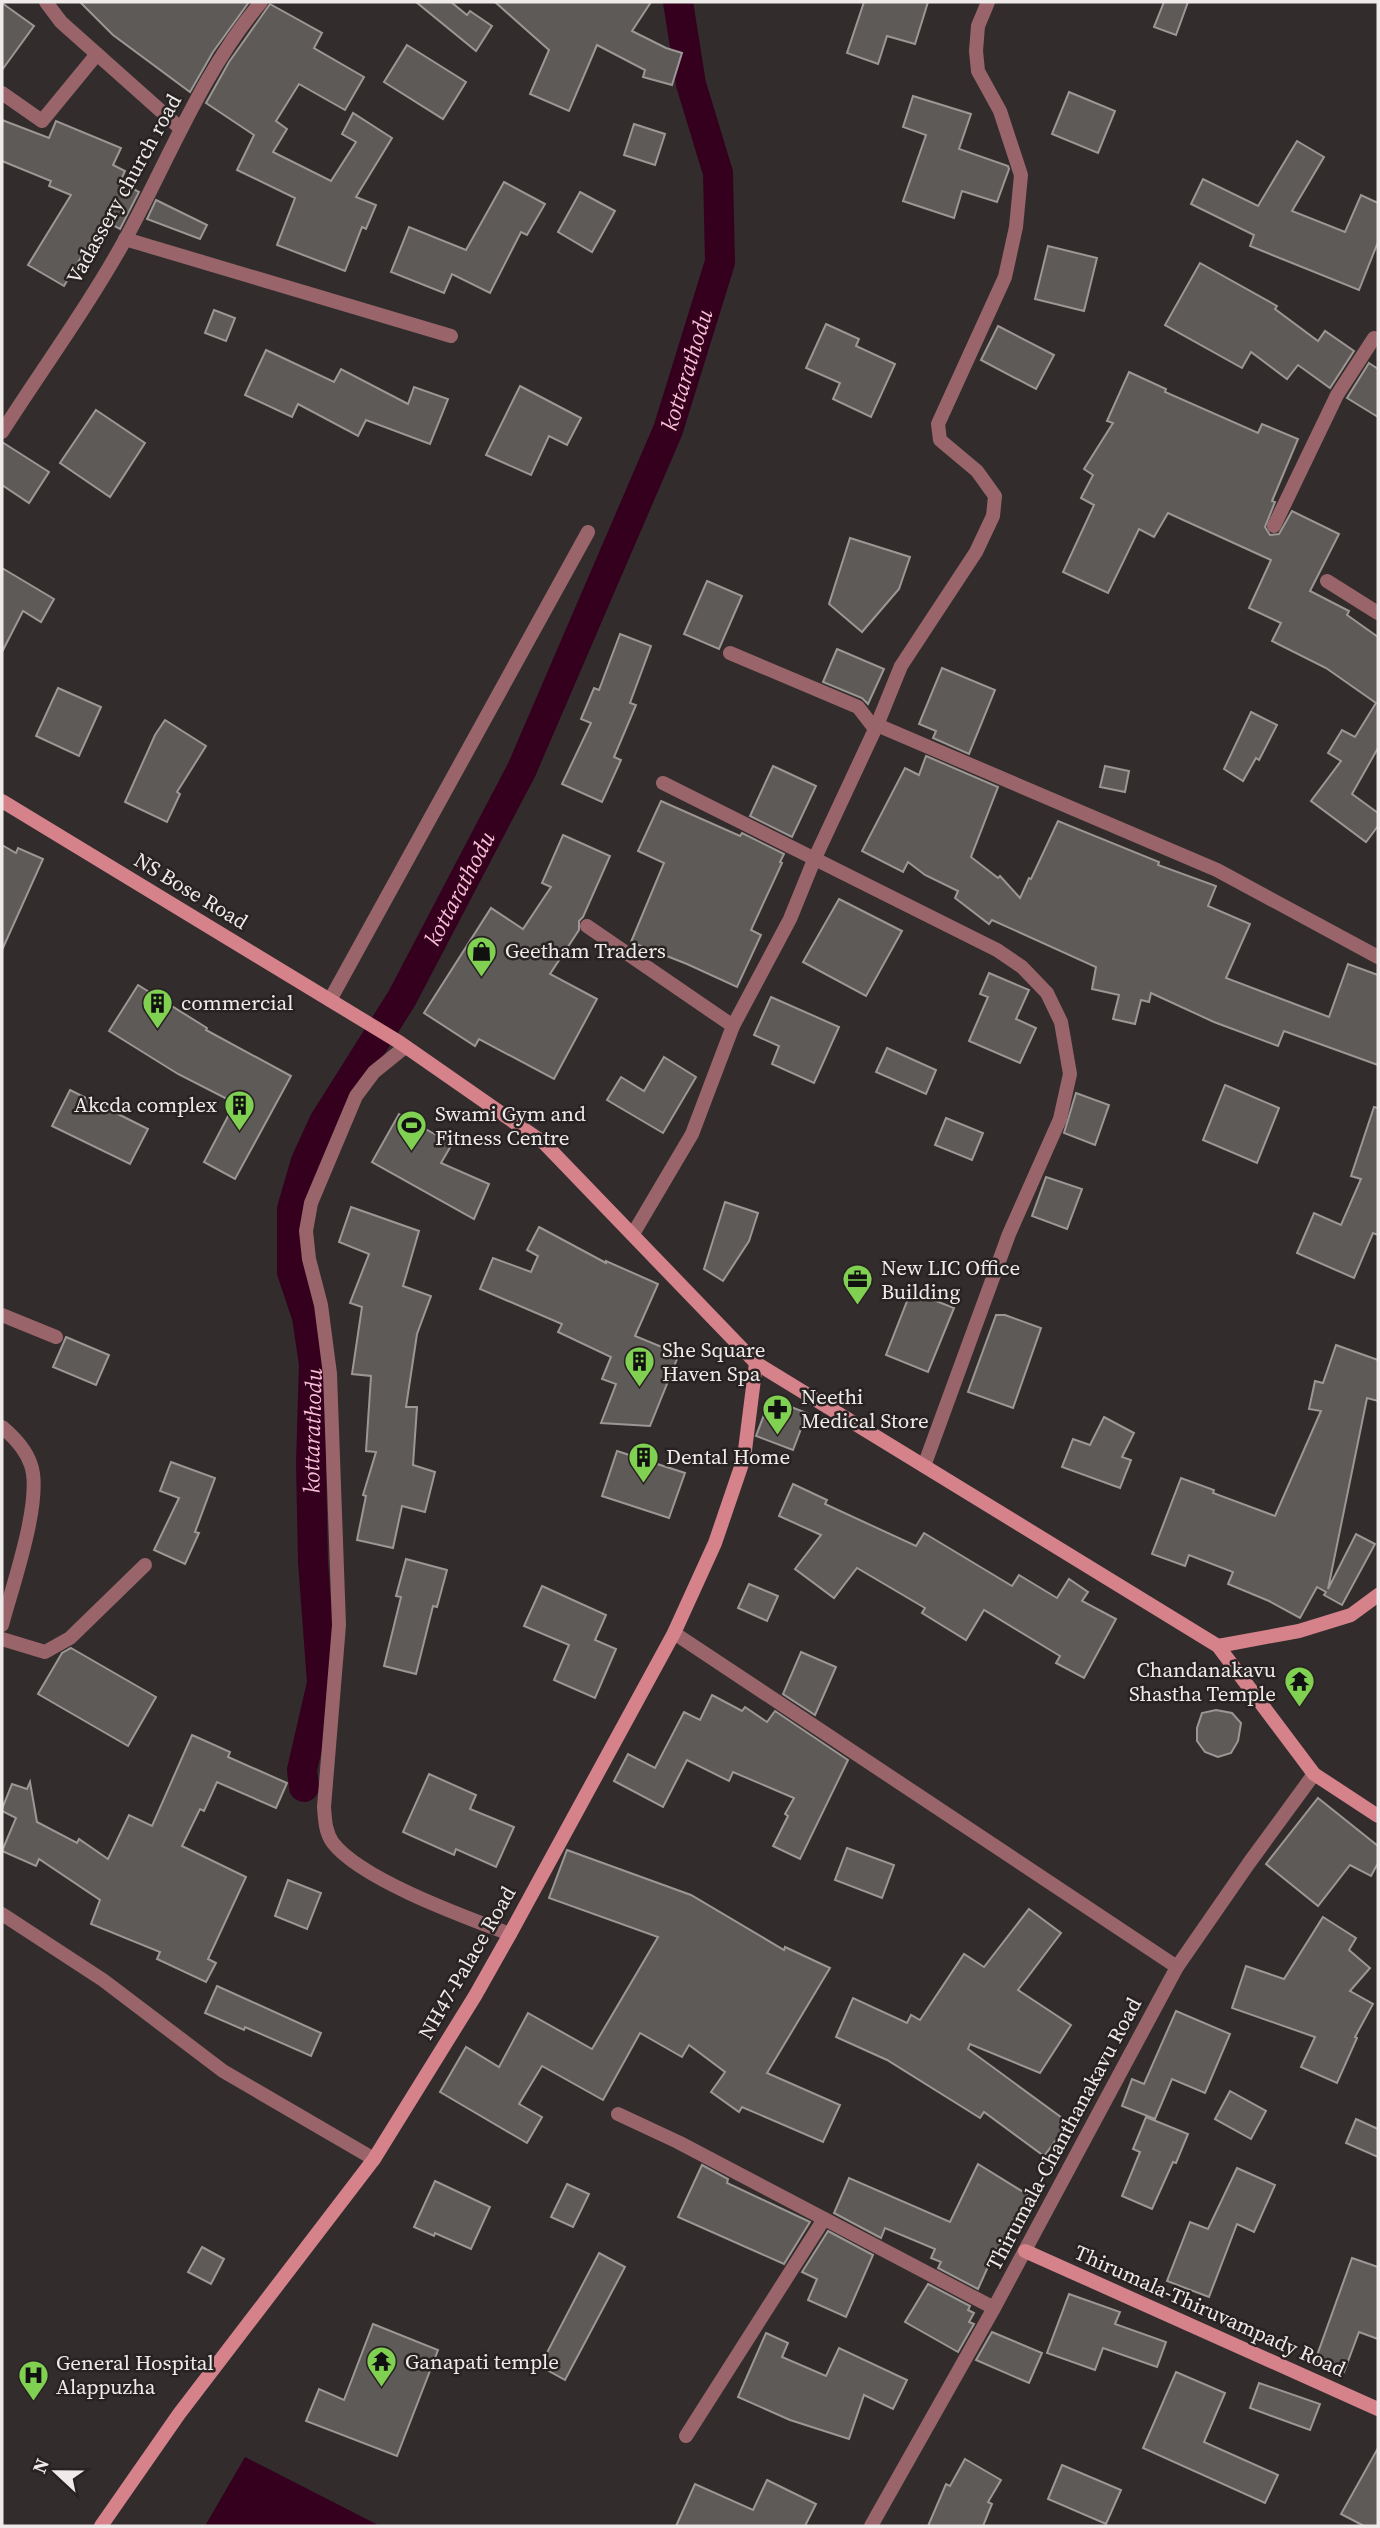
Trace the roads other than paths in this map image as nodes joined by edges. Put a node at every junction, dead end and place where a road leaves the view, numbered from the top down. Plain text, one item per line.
1 (46, 2) edge
2 (261, 2) edge
3 (988, 2) edge
4 (97, 54) junction
5 (2, 93) edge
6 (180, 128) junction
7 (125, 239) junction
8 (1377, 335) edge
9 (451, 336) dead end
10 (2, 432) edge
11 (1274, 526) dead end
12 (588, 531) dead end
13 (1327, 581) dead end
14 (1378, 613) edge
15 (730, 653) dead end
16 (876, 727) junction
17 (663, 783) dead end
18 (2, 801) edge
19 (814, 860) junction
20 (587, 926) dead end
21 (1378, 957) edge
22 (330, 1000) junction
23 (733, 1026) junction
24 (402, 1044) junction
25 (633, 1234) junction
26 (2, 1315) edge
27 (56, 1337) dead end
28 (756, 1363) junction
29 (2, 1427) edge
30 (924, 1465) junction
31 (145, 1565) dead end
32 (1378, 1595) edge
33 (2, 1625) edge
34 (674, 1633) junction
35 (2, 1639) edge
36 (1218, 1646) junction
37 (1314, 1774) junction
38 (1378, 1816) edge
39 (2, 1913) edge
40 (510, 1934) junction
41 (1177, 1967) junction
42 (618, 2115) dead end
43 (374, 2159) junction
44 (824, 2218) junction
45 (1025, 2251) junction
46 (994, 2308) junction
47 (1378, 2409) edge
48 (686, 2436) dead end
49 (102, 2526) edge
50 (871, 2526) edge

1 - 4 street
2 - 6 street, Vadassery church road
3 - 16 street
4 - 5 street
4 - 6 street
6 - 7 street, Vadassery church road
7 - 9 street
7 - 10 street, Vadassery church road
8 - 11 street
12 - 22 street
13 - 14 street
15 - 16 street
16 - 19 street
16 - 21 street
17 - 19 street
18 - 22 main road, NS Bose Road
19 - 23 street
19 - 30 street
20 - 23 street
22 - 24 main road, NS Bose Road
23 - 25 street
24 - 25 main road, NS Bose Road
24 - 40 street
25 - 28 main road, NS Bose Road
26 - 27 street
28 - 30 main road, NS Bose Road
28 - 34 main road, NH47-Palace Road
29 - 33 street
30 - 36 main road, NS Bose Road
31 - 35 street
32 - 36 main road
34 - 40 main road, NH47-Palace Road
34 - 41 street
36 - 37 main road
37 - 38 main road
37 - 41 street, Thirumala-Chanthanakavu Road
39 - 43 street
40 - 43 main road, NH47-Palace Road
41 - 45 street, Thirumala-Chanthanakavu Road
42 - 44 street
43 - 49 main road, NH47-Palace Road
44 - 46 street
44 - 48 street
45 - 46 street, Thirumala-Chanthanakavu Road
45 - 47 main road, Thirumala-Thiruvampady Road
46 - 50 street, Thirumala-Chanthanakavu Road

